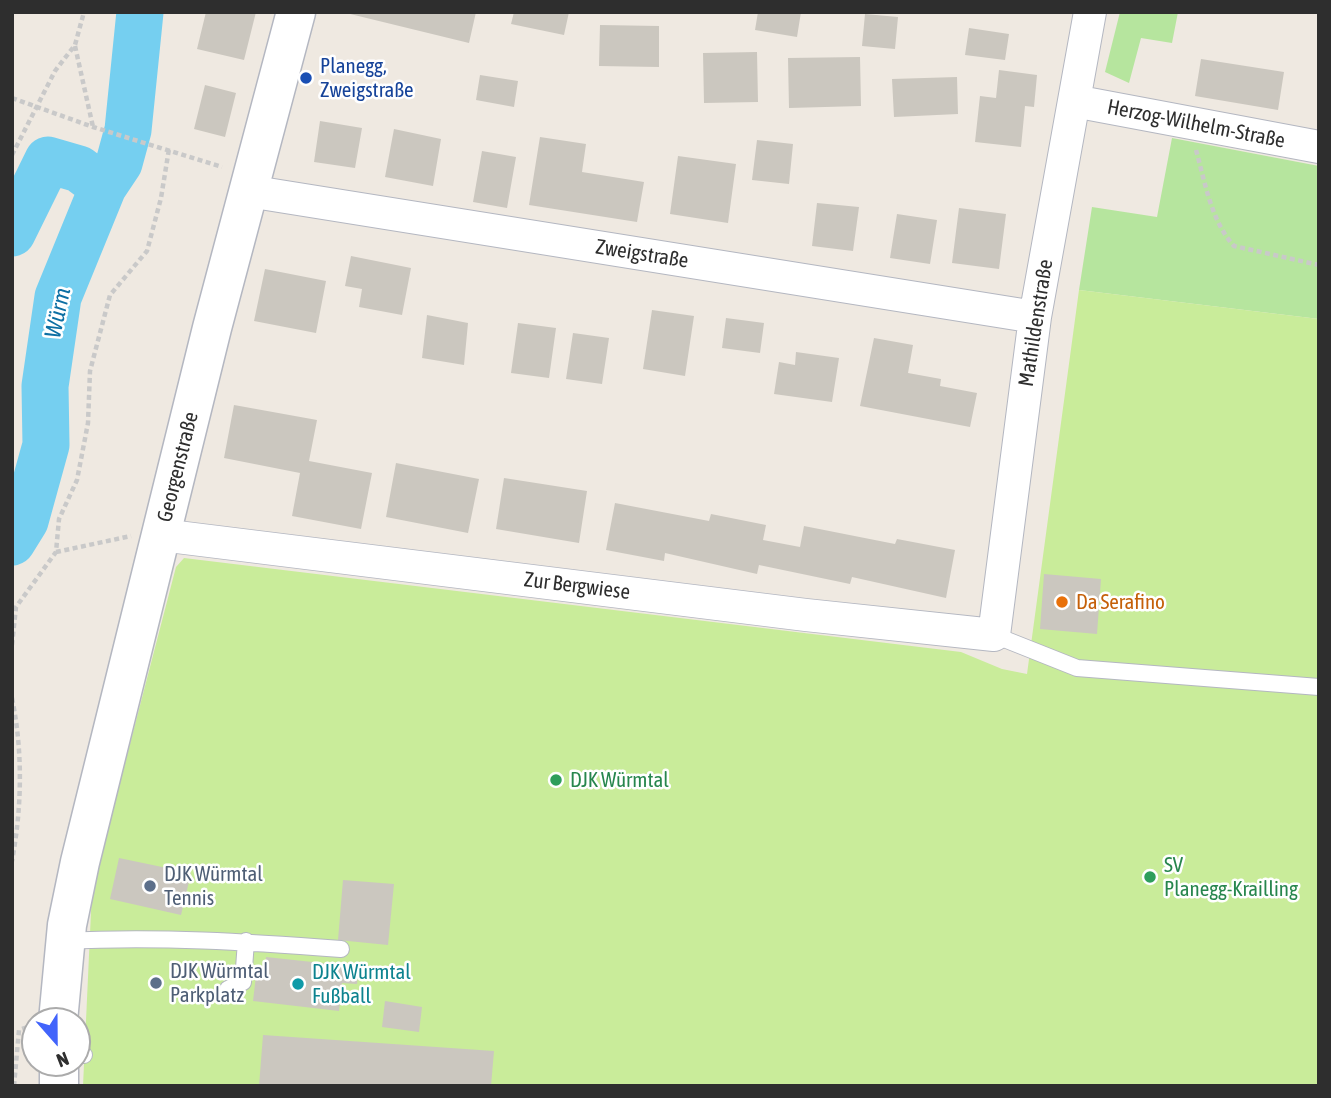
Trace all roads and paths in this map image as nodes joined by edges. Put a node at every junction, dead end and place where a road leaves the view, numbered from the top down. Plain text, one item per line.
1 (85, 12) edge
2 (296, 12) edge
3 (1087, 13) edge
4 (75, 46) junction
5 (12, 97) edge
6 (1074, 101) junction
7 (36, 108) junction
8 (1188, 122) junction
9 (93, 127) junction
10 (1319, 147) edge
11 (169, 149) junction
12 (12, 155) edge
13 (248, 191) junction
14 (1319, 265) edge
15 (1035, 317) junction
16 (161, 535) junction
17 (56, 552) junction
18 (994, 635) junction
19 (12, 645) edge
20 (1319, 687) edge
21 (12, 698) edge
22 (12, 861) edge
23 (66, 933) junction
24 (246, 941) junction
25 (341, 948) dead end
26 (228, 989) dead end
27 (63, 998) edge
28 (19, 1030) joint
29 (12, 1031) edge
30 (14, 1086) edge

1 - 4 path
2 - 13 street, Georgenstraße
3 - 6 street, Mathildenstraße
4 - 7 path
4 - 9 path
5 - 7 path
6 - 8 street, Herzog-Wilhelm-Straße
6 - 15 street, Mathildenstraße
7 - 9 path
7 - 12 path
8 - 10 street, Herzog-Wilhelm-Straße
8 - 14 path
9 - 11 path
11 - 13 path
11 - 17 path
13 - 15 street, Zweigstraße
13 - 16 street, Georgenstraße
15 - 18 street, Mathildenstraße
16 - 17 path
16 - 18 street, Zur Bergwiese
16 - 23 street, Georgenstraße
17 - 19 path
18 - 20 lane
21 - 22 path
23 - 24 lane
23 - 27 street, Georgenstraße
24 - 25 lane
24 - 26 lane
28 - 29 path
28 - 30 path

